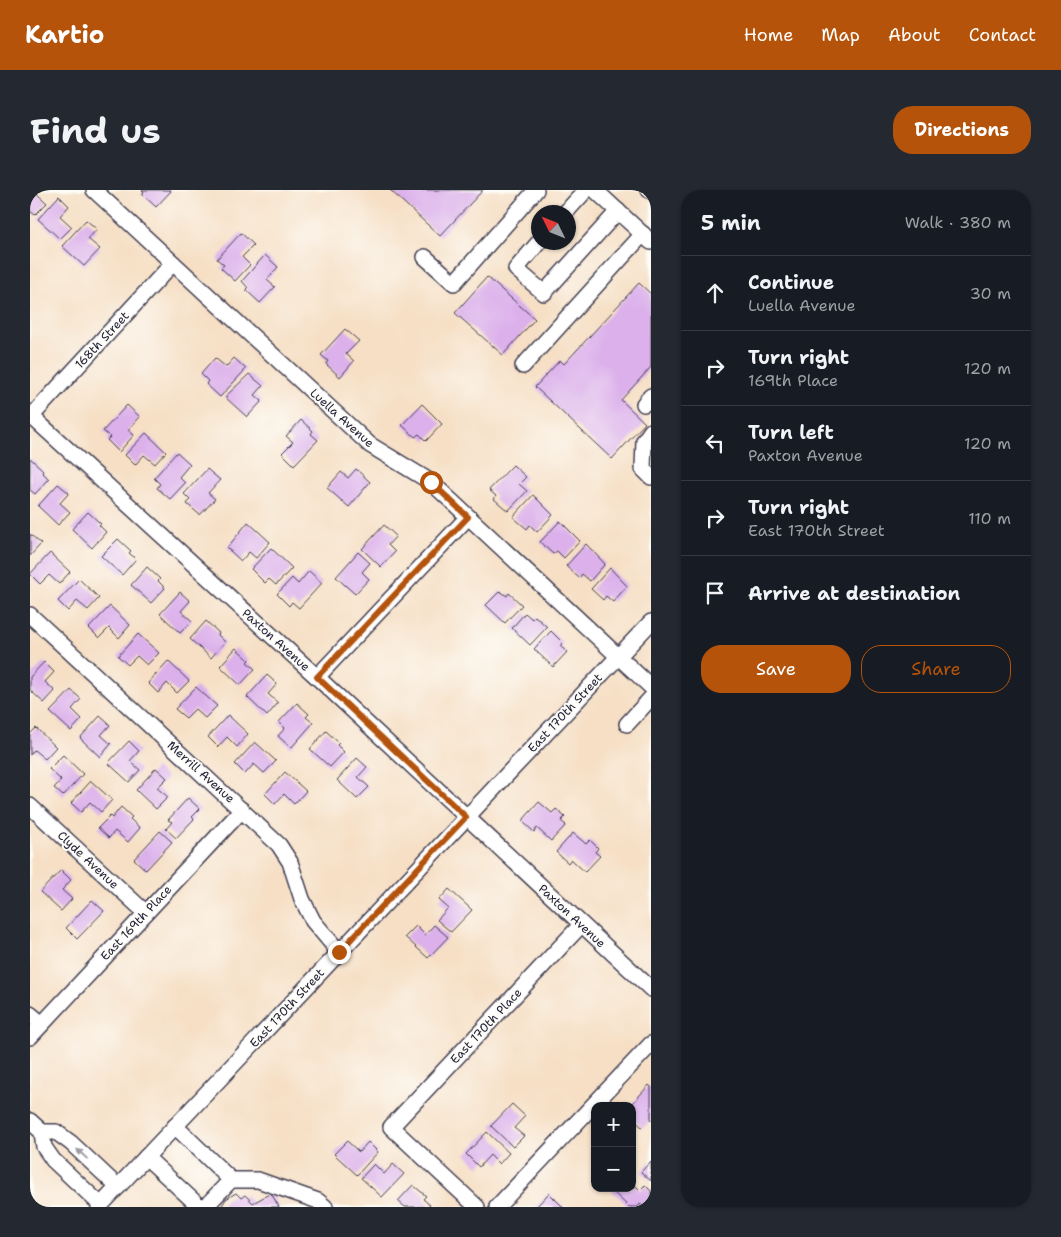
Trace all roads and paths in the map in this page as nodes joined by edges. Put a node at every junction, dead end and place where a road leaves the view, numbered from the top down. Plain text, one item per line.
1 (94, 190) edge
2 (536, 190) edge
3 (586, 190) edge
4 (595, 190) edge
5 (572, 205) edge
6 (618, 211) junction
7 (647, 238) edge
8 (533, 250) edge
9 (425, 257) dead end
10 (173, 263) junction
11 (523, 366) dead end
12 (30, 417) edge
13 (651, 432) edge
14 (651, 477) edge
15 (468, 517) junction
16 (30, 615) edge
17 (651, 622) edge
18 (619, 656) junction
19 (317, 677) junction
20 (651, 687) edge
21 (651, 698) edge
22 (627, 724) dead end
23 (30, 806) edge
24 (242, 810) junction
25 (466, 817) junction
26 (146, 913) junction
27 (581, 925) junction
28 (339, 952) junction
29 (651, 989) edge
30 (30, 1014) edge
31 (42, 1024) junction
32 (30, 1037) edge
33 (651, 1044) edge
34 (30, 1121) edge
35 (175, 1126) junction
36 (42, 1132) junction
37 (146, 1157) junction
38 (231, 1180) junction
39 (118, 1187) junction
40 (100, 1206) edge
41 (200, 1207) edge
42 (206, 1207) edge
43 (325, 1207) edge
44 (477, 1207) edge
45 (497, 1207) edge

1 - 10 street, Luella Avenue
2 - 9 street
3 - 5 street
4 - 6 street
6 - 7 street
6 - 8 street
7 - 11 street
10 - 12 street, 168th Street
10 - 15 street, Luella Avenue
12 - 19 street, Paxton Avenue
13 - 14 street
15 - 18 street, Luella Avenue
15 - 19 street
16 - 24 street, Merrill Avenue
17 - 18 street, East 170th Street
18 - 20 street, Luella Avenue
18 - 25 street, East 170th Street
19 - 25 street, Paxton Avenue
21 - 22 street
23 - 26 street, Clyde Avenue
24 - 26 street, East 169th Place
24 - 28 street, Merrill Avenue
25 - 27 street, Paxton Avenue
25 - 28 street, East 170th Street
26 - 31 street, East 169th Place
27 - 29 street, Paxton Avenue
27 - 44 street, East 170th Place
28 - 35 street, East 170th Street
30 - 31 street
31 - 32 street, East 169th Place
33 - 45 street
34 - 36 street
35 - 37 street, East 170th Street
35 - 38 street
39 -> 36 street
36 - 40 street
37 - 39 street, East 170th Street
37 - 41 street
38 - 42 street
38 - 43 street
39 - 40 street, East 170th Street

